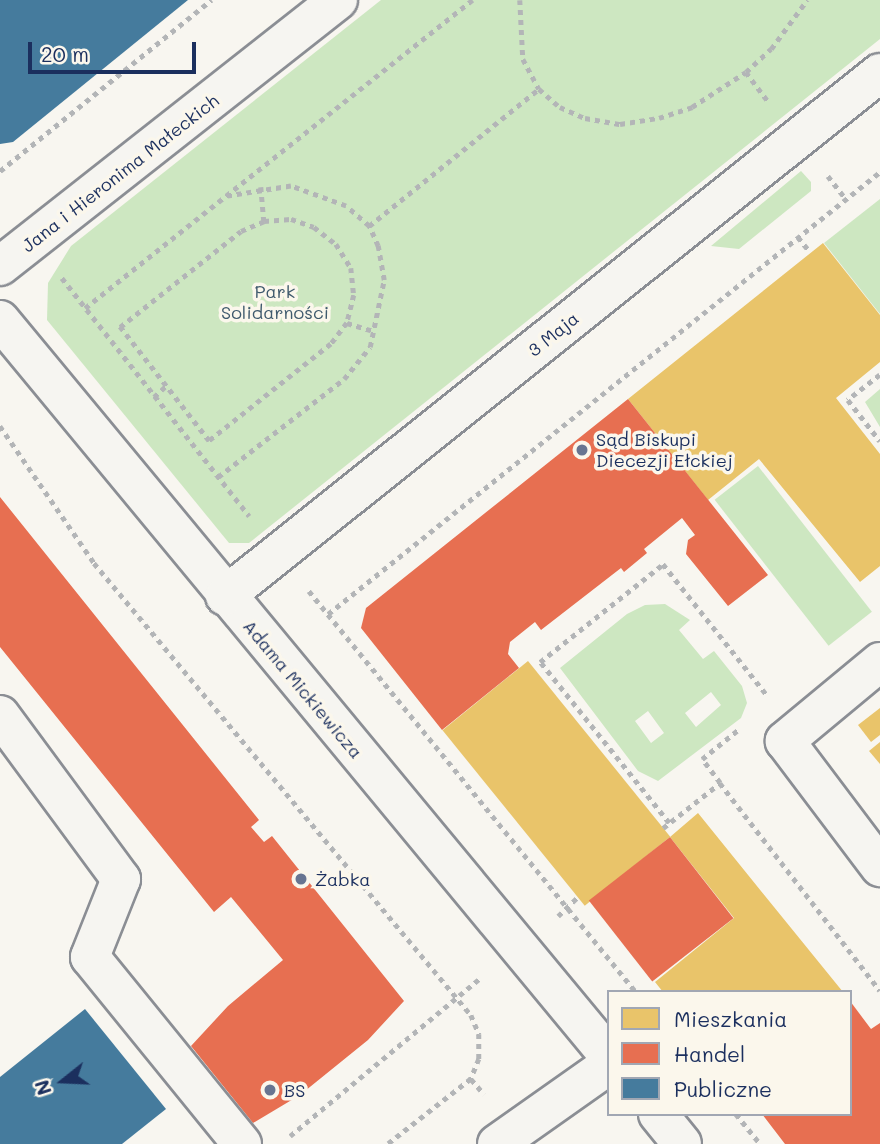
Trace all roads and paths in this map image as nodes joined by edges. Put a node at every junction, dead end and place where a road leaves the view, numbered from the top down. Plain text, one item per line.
1 (211, 0) edge
2 (338, 0) edge
3 (472, 0) edge
4 (520, 0) edge
5 (807, 0) edge
6 (746, 72) junction
7 (880, 73) edge
8 (539, 89) junction
9 (775, 109) dead end
10 (0, 171) edge
11 (880, 172) edge
12 (261, 187) junction
13 (224, 197) junction
14 (264, 221) junction
15 (369, 226) junction
16 (798, 237) junction
17 (34, 241) junction
18 (810, 253) dead end
19 (0, 266) edge
20 (85, 309) junction
21 (0, 320) edge
22 (347, 323) junction
23 (374, 331) junction
24 (880, 375) edge
25 (166, 386) junction
26 (154, 397) junction
27 (0, 426) edge
28 (880, 441) edge
29 (218, 477) junction
30 (279, 553) junction
31 (226, 596) junction
32 (328, 614) junction
33 (880, 662) edge
34 (773, 702) dead end
35 (0, 715) edge
36 (720, 783) dead end
37 (669, 823) dead end
38 (880, 867) edge
39 (578, 897) dead end
40 (568, 907) junction
41 (634, 990) edge
42 (880, 991) edge
43 (459, 996) junction
44 (607, 1054) edge
45 (607, 1066) edge
46 (659, 1116) edge
47 (738, 1116) edge
48 (243, 1144) edge
49 (281, 1144) edge
50 (388, 1144) edge
51 (497, 1144) edge
52 (682, 1144) edge
53 (760, 1144) edge

1 - 10 path
2 - 17 street, Jana i Hieronima Małeckich
3 - 13 path
4 - 8 path
5 - 6 path
6 - 8 path
6 - 9 path
7 - 30 street, 3 Maja
8 - 15 path
11 - 16 path
12 - 13 path
12 - 14 path
12 - 15 path
13 - 20 path
14 - 22 path
14 - 25 path
15 - 23 path
16 - 18 path
16 - 32 path
17 - 19 street, Jana i Hieronima Małeckich
17 - 20 path
20 - 26 path
21 - 31 street, Adama Mickiewicza
22 - 23 path
22 - 25 path
23 - 29 path
24 - 28 path
25 - 26 path
26 - 29 path
27 - 43 path
29 - 30 path
30 - 31 street, 3 Maja
30 - 32 path
31 - 44 street, Adama Mickiewicza
32 - 40 path
33 - 38 street
34 - 37 path
35 - 48 street
36 - 42 path
39 - 40 path
40 - 41 path
43 - 49 path
43 - 50 path
45 - 51 street
46 - 52 street
47 - 53 path

